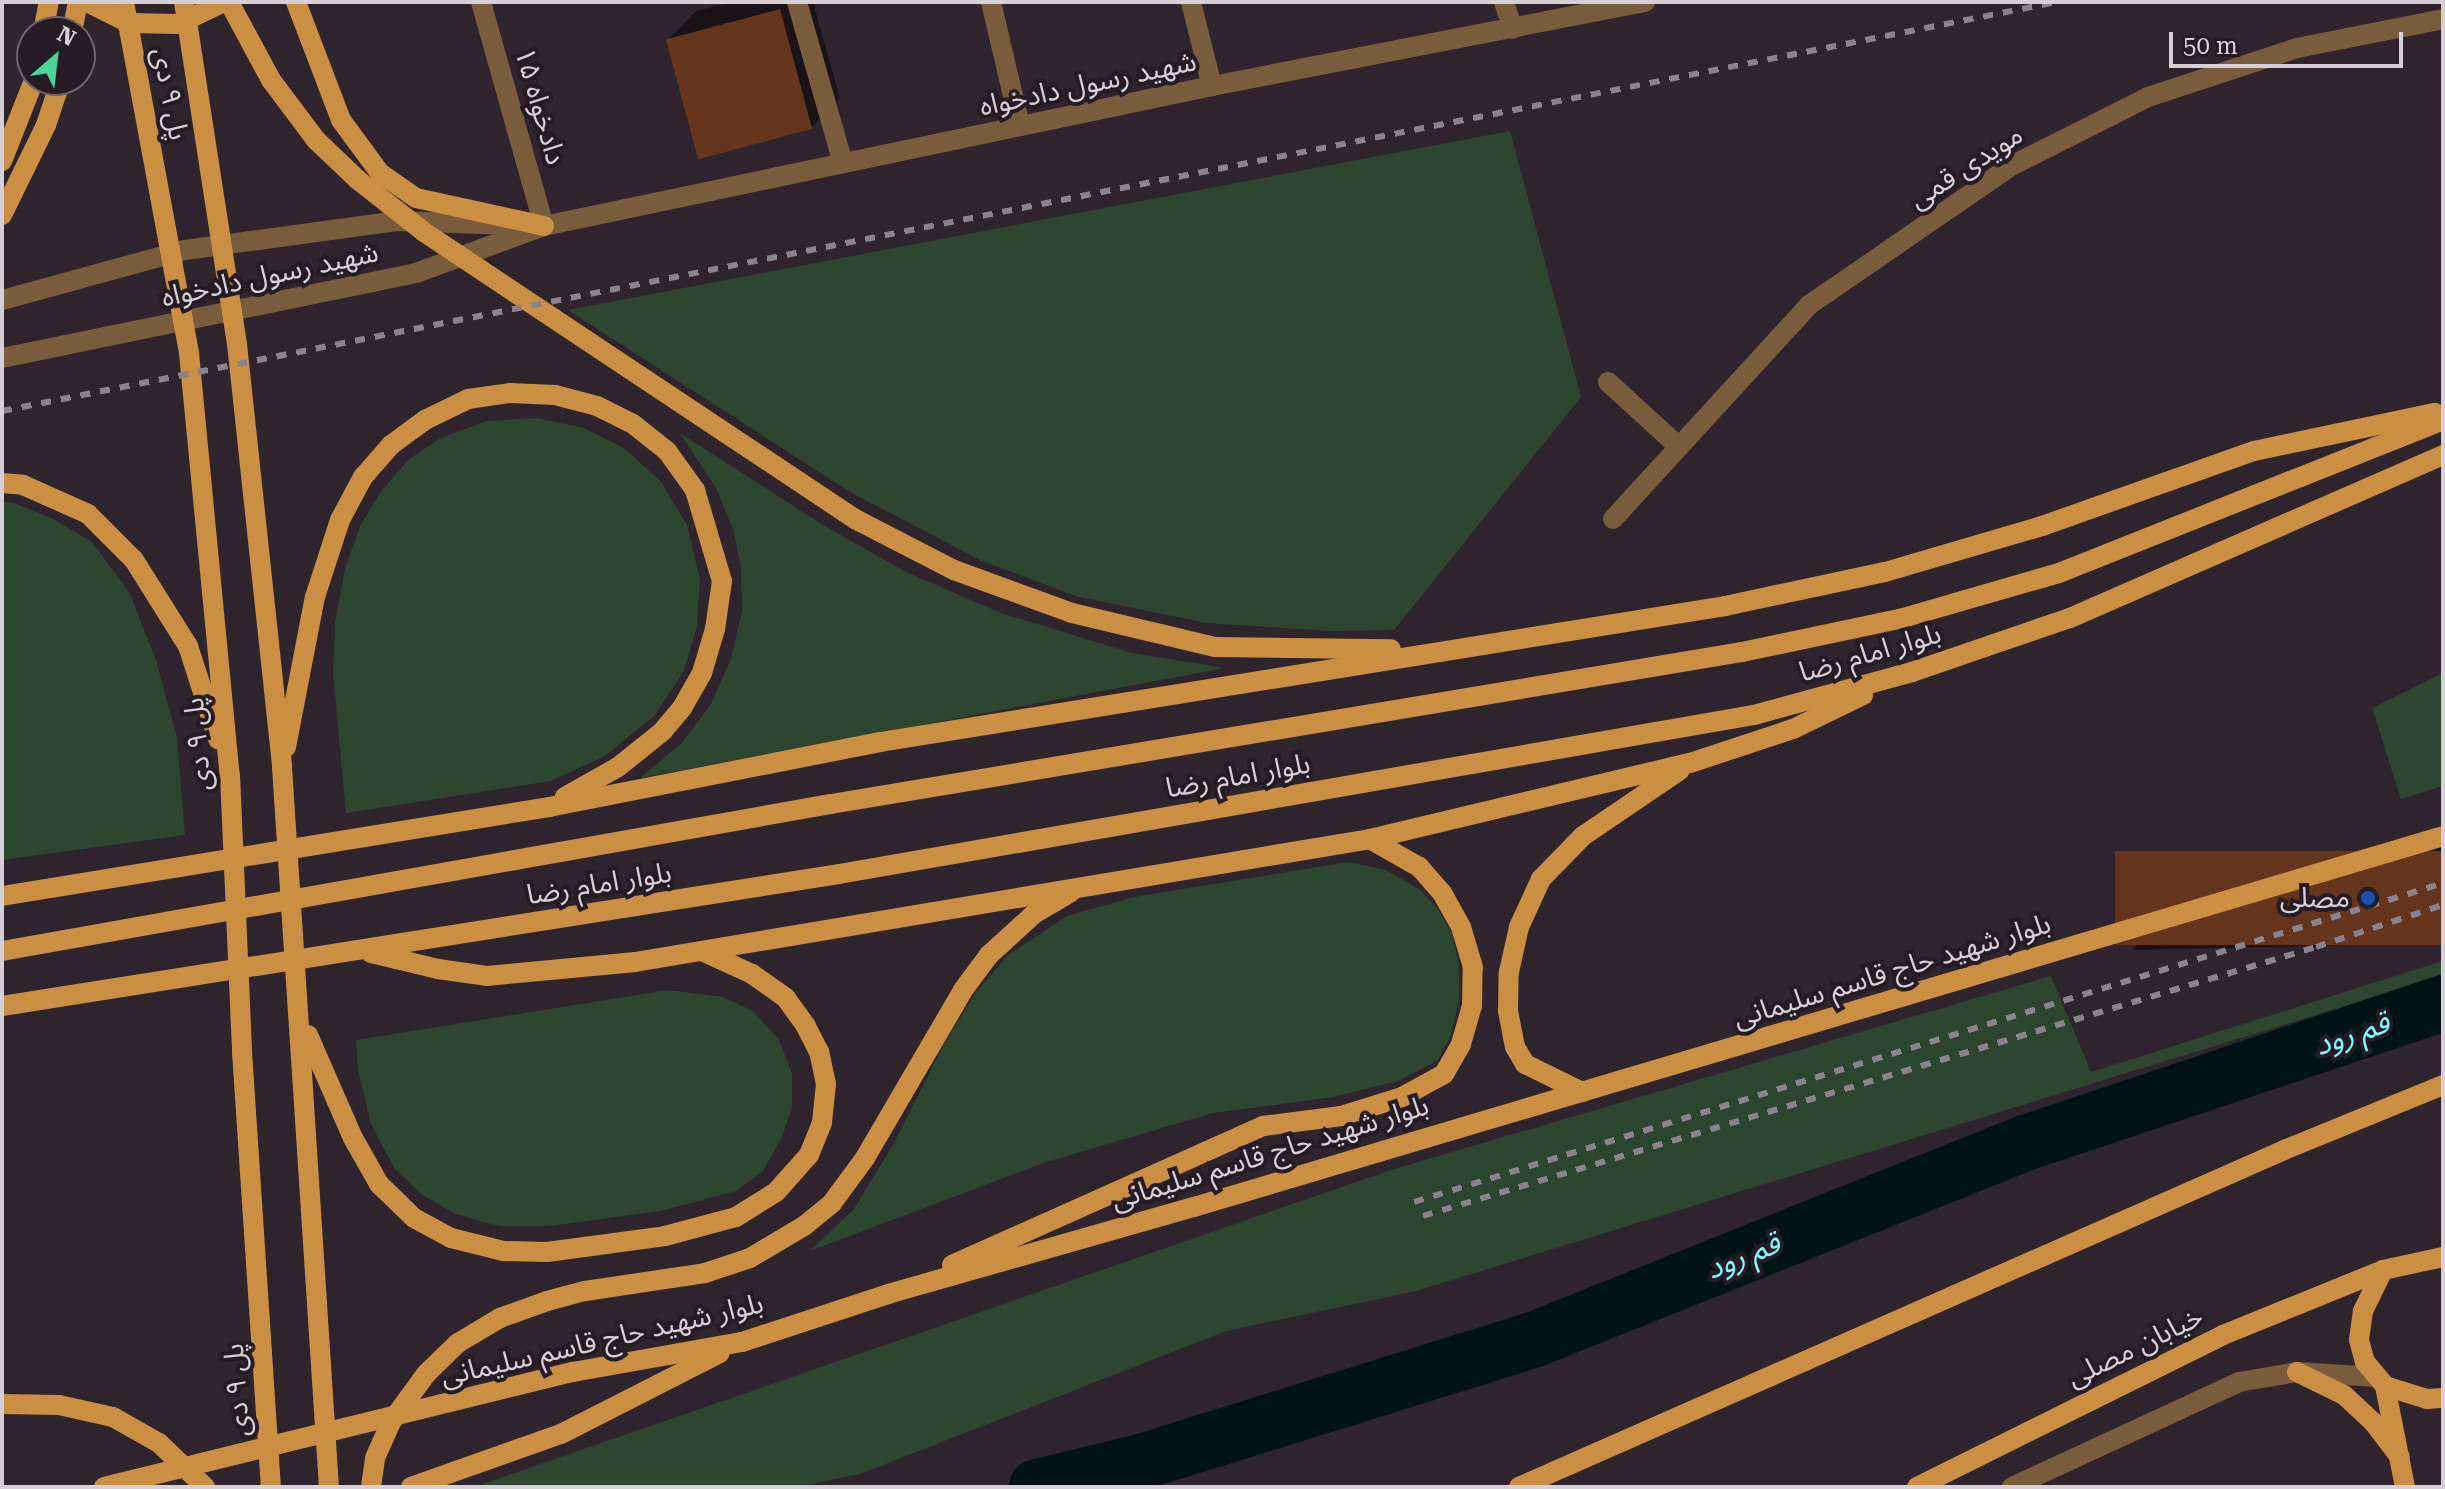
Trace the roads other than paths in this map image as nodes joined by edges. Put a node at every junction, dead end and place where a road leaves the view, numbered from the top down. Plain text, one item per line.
1 (87, 2) edge
2 (124, 2) edge
3 (184, 2) edge
4 (227, 2) edge
5 (296, 2) edge
6 (481, 2) edge
7 (797, 2) edge
8 (991, 2) edge
9 (1191, 2) edge
10 (1504, 2) edge
11 (1645, 2) edge
12 (2443, 19) edge
13 (1513, 29) junction
14 (1212, 86) junction
15 (28, 96) edge
16 (56, 96) edge
17 (1020, 126) junction
18 (2, 161) edge
19 (843, 163) junction
20 (2, 215) edge
21 (544, 226) junction
22 (2, 300) edge
23 (2, 358) edge
24 (1608, 382) dead end
25 (2443, 412) edge
26 (2443, 420) edge
27 (1678, 446) junction
28 (2443, 455) edge
29 (2, 483) edge
30 (1613, 519) dead end
31 (1447, 650) junction
32 (1912, 672) junction
33 (1690, 763) junction
34 (282, 767) junction
35 (230, 775) junction
36 (549, 807) junction
37 (2443, 836) edge
38 (1370, 839) junction
39 (2, 884) edge
40 (1084, 884) junction
41 (37, 890) junction
42 (2, 896) edge
43 (2, 951) edge
44 (363, 951) junction
45 (704, 952) junction
46 (2, 1006) edge
47 (301, 1021) junction
48 (2443, 1085) edge
49 (1582, 1092) junction
50 (2443, 1257) edge
51 (2383, 1270) junction
52 (888, 1294) junction
53 (742, 1342) junction
54 (2297, 1372) junction
55 (2381, 1382) junction
56 (2443, 1398) edge
57 (2, 1404) edge
58 (2400, 1457) junction
59 (104, 1487) edge
60 (205, 1487) edge
61 (271, 1487) edge
62 (329, 1487) edge
63 (371, 1487) edge
64 (411, 1487) edge
65 (1519, 1487) edge
66 (1917, 1487) edge
67 (2012, 1487) edge
68 (2405, 1487) edge

1 - 4 main road
2 - 35 main road, پل ۹ دی
3 - 34 main road, پل ۹ دی
4 - 31 main road
5 - 21 main road
6 - 21 street, دادخواه ۱۵
7 - 19 street
8 - 17 street
9 - 14 street
10 - 13 street
11 - 13 street, شهید رسول دادخواه
12 - 27 street, مویدی قمی
13 - 14 street, شهید رسول دادخواه
14 - 17 street, شهید رسول دادخواه
15 - 18 main road
16 - 20 main road
17 - 19 street, شهید رسول دادخواه
19 - 21 street, شهید رسول دادخواه
21 - 22 street, شهید رسول دادخواه
21 - 23 street, شهید رسول دادخواه
24 - 27 street
25 - 31 main road
26 - 43 main road, بلوار امام رضا
27 - 30 street, مویدی قمی
28 - 32 main road, بلوار امام رضا
29 - 35 main road
31 - 36 main road
32 - 33 main road
32 - 44 main road, بلوار امام رضا
33 - 38 main road
33 - 49 main road
34 - 36 main road
34 - 47 main road, پل ۹ دی
35 - 61 main road, پل ۹ دی
36 - 41 main road
37 - 49 main road, بلوار شهید حاج قاسم سلیمانی
38 - 40 main road
38 - 52 main road
39 - 41 main road
40 - 45 main road
40 - 63 main road
41 - 42 main road
44 - 45 main road
44 - 46 main road, بلوار امام رضا
45 - 47 main road
47 - 62 main road, پل ۹ دی
48 - 65 main road
49 - 52 main road, بلوار شهید حاج قاسم سلیمانی
50 - 51 main road, خیابان مصلی
51 - 55 main road
51 - 66 main road, خیابان مصلی
52 - 53 main road, بلوار شهید حاج قاسم سلیمانی
53 - 59 main road, بلوار شهید حاج قاسم سلیمانی
53 - 64 main road
54 - 55 street
54 - 58 main road
54 - 67 street
55 - 56 main road
55 - 58 main road
57 - 60 main road
58 - 68 main road

